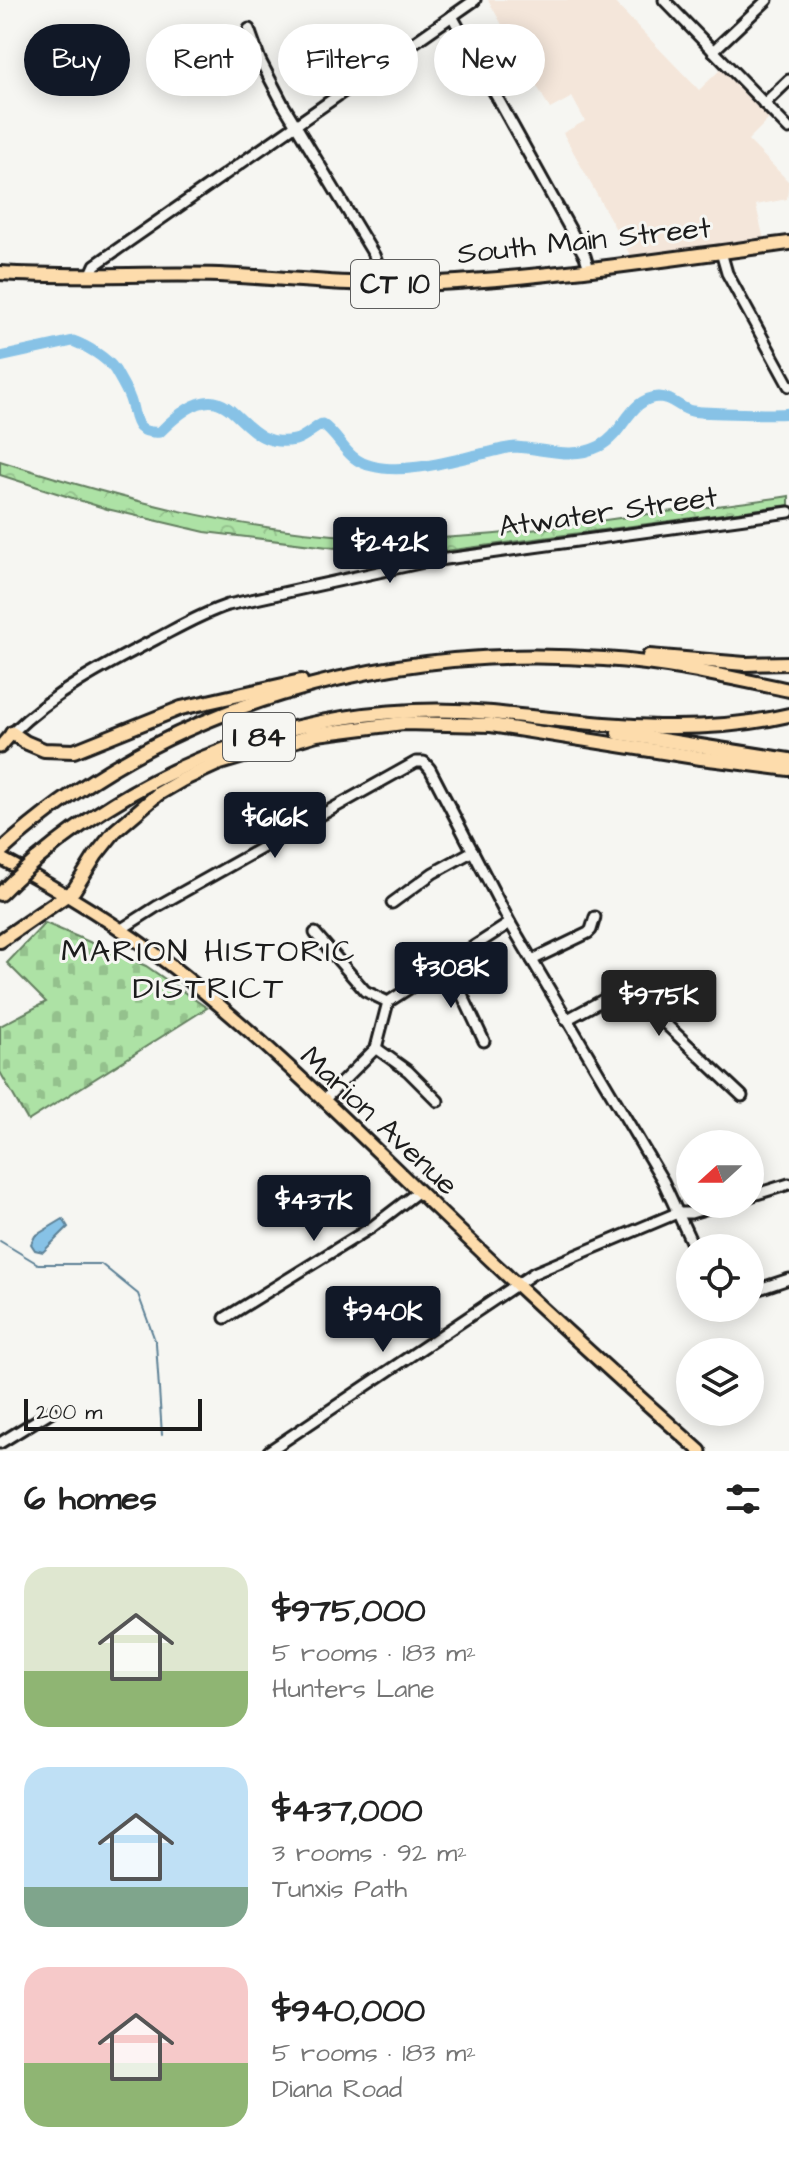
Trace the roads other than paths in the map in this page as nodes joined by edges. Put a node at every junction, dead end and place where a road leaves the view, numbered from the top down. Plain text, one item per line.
1 (475, 0) edge
2 (664, 0) edge
3 (767, 0) edge
4 (452, 16) junction
5 (713, 51) junction
6 (262, 64) edge
7 (789, 80) edge
8 (764, 104) junction
9 (297, 125) junction
10 (789, 129) edge
11 (789, 243) edge
12 (721, 252) junction
13 (589, 269) junction
14 (0, 273) edge
15 (90, 276) junction
16 (385, 284) junction
17 (789, 386) edge
18 (789, 512) edge
19 (540, 656) junction
20 (789, 663) edge
21 (410, 665) junction
22 (789, 690) edge
23 (788, 715) edge
24 (513, 716) junction
25 (12, 733) junction
26 (0, 747) edge
27 (789, 760) edge
28 (789, 769) edge
29 (473, 851) junction
30 (2, 852) edge
31 (0, 894) edge
32 (67, 896) junction
33 (392, 903) dead end
34 (595, 917) dead end
35 (510, 923) junction
36 (120, 930) junction
37 (315, 933) dead end
38 (0, 941) edge
39 (532, 960) junction
40 (442, 966) junction
41 (388, 1002) junction
42 (566, 1020) junction
43 (484, 1041) dead end
44 (376, 1048) junction
45 (742, 1096) dead end
46 (324, 1100) junction
47 (438, 1101) dead end
48 (789, 1184) edge
49 (419, 1191) junction
50 (764, 1192) edge
51 (676, 1211) edge
52 (676, 1213) edge
53 (789, 1279) edge
54 (516, 1285) junction
55 (764, 1287) edge
56 (225, 1318) dead end
57 (52, 1411) dead end
58 (0, 1443) edge
59 (269, 1451) edge
60 (700, 1451) edge

1 - 4 street
2 - 5 street
3 - 5 street
4 - 9 street
4 - 13 street
5 - 8 street
6 - 9 street
7 - 8 street
8 - 10 street
9 - 15 street
9 - 16 street
11 - 12 highway, South Main Street / CT 10
12 - 13 highway, South Main Street / CT 10
12 - 17 street
13 - 16 highway, South Main Street / CT 10
14 - 15 highway, South Main Street / CT 10
15 - 16 highway, South Main Street / CT 10
18 - 25 street, Atwater Street
19 - 20 highway
19 - 21 highway, I 84
19 - 22 highway, I 84
21 - 25 highway
21 - 30 highway, I 84
23 - 24 highway
24 - 27 highway, I 84
24 - 31 highway, I 84, bridge
25 - 26 main road, Atwater Street
28 - 32 highway
29 - 33 street
29 - 35 street
29 - 36 street
30 - 32 main road, Marion Avenue
32 - 36 main road, Marion Avenue
32 - 38 highway
34 - 39 street
35 - 39 street
35 - 40 street
36 - 46 main road, Marion Avenue
37 - 41 street
39 - 42 street
40 - 41 street
40 - 43 street
41 - 44 street
42 - 45 street
42 - 51 street
44 - 46 street
44 - 47 street
46 - 49 main road, Marion Avenue
48 - 50 street
49 - 54 main road, Marion Avenue
49 - 56 street
52 - 54 street
53 - 55 street
54 - 59 street
54 - 60 main road, Marion Avenue
57 - 58 street

